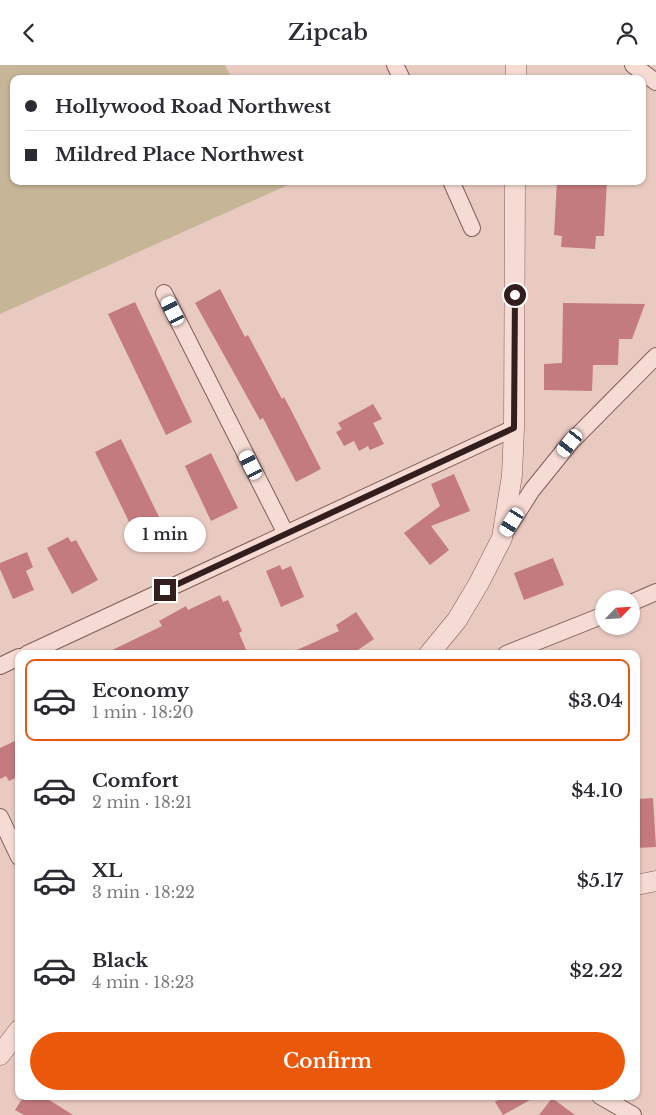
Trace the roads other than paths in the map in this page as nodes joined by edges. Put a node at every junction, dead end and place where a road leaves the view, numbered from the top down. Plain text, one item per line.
1 (633, 65) edge
2 (656, 82) edge
3 (454, 185) edge
4 (515, 185) edge
5 (472, 227) dead end
6 (164, 293) dead end
7 (656, 356) edge
8 (514, 428) junction
9 (286, 534) junction
10 (502, 538) junction
11 (656, 592) edge
12 (640, 599) edge
13 (595, 619) edge
14 (36, 650) edge
15 (432, 650) edge
16 (516, 650) edge
17 (15, 659) edge
18 (0, 666) edge
19 (0, 817) edge
20 (15, 849) edge
21 (656, 881) edge
22 (640, 884) edge
23 (15, 1035) edge
24 (0, 1055) edge
25 (607, 1100) edge
26 (634, 1115) edge

1 - 2 street
3 - 5 street
4 - 8 street
6 - 9 street
7 - 10 street
8 - 9 street
8 - 10 street
9 - 14 street
10 - 15 street
11 - 12 street
13 - 16 street
17 - 18 street
19 - 20 street
21 - 22 street
23 - 24 street
25 - 26 street

